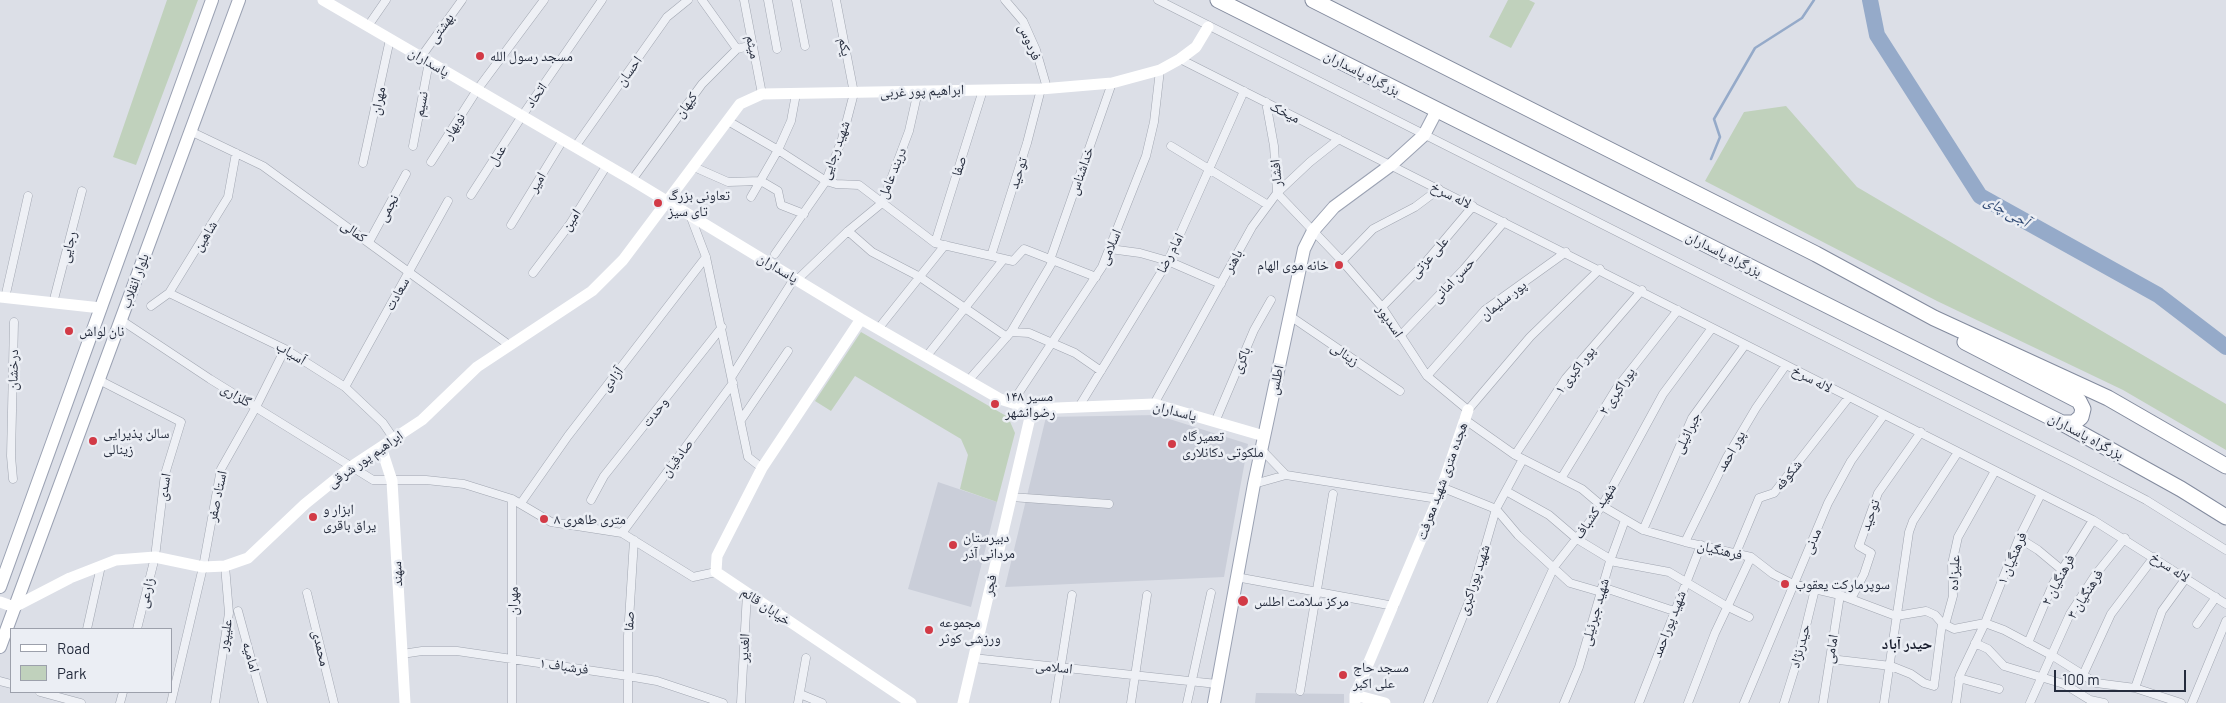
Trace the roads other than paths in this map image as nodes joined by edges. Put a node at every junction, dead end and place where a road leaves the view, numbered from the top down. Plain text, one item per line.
1 (212, 0) edge
2 (239, 0) edge
3 (323, 0) edge
4 (386, 0) edge
5 (462, 0) edge
6 (544, 0) edge
7 (602, 0) edge
8 (688, 0) edge
9 (702, 0) edge
10 (744, 0) edge
11 (768, 0) edge
12 (796, 0) edge
13 (836, 0) edge
14 (1005, 0) edge
15 (1158, 0) edge
16 (1218, 0) edge
17 (1313, 0) edge
18 (368, 26) junction
19 (1208, 27) junction
20 (390, 39) junction
21 (753, 45) junction
22 (804, 46) dead end
23 (737, 49) junction
24 (777, 49) dead end
25 (425, 59) junction
26 (1180, 59) junction
27 (1160, 70) junction
28 (1112, 83) junction
29 (1044, 89) junction
30 (477, 90) junction
31 (983, 90) junction
32 (918, 91) junction
33 (1244, 91) junction
34 (854, 93) junction
35 (762, 94) junction
36 (796, 94) junction
37 (1266, 102) junction
38 (1437, 110) junction
39 (522, 116) junction
40 (728, 121) junction
41 (190, 131) junction
42 (1424, 135) junction
43 (1340, 139) junction
44 (562, 140) junction
45 (413, 146) dead end
46 (1171, 146) dead end
47 (575, 147) junction
48 (778, 150) junction
49 (236, 153) junction
50 (431, 162) dead end
51 (364, 163) dead end
52 (607, 165) junction
53 (1391, 165) junction
54 (694, 167) junction
55 (1209, 168) junction
56 (406, 174) dead end
57 (632, 180) junction
58 (826, 180) junction
59 (761, 181) junction
60 (1439, 189) junction
61 (82, 191) dead end
62 (1277, 193) junction
63 (471, 194) dead end
64 (28, 196) dead end
65 (751, 198) dead end
66 (448, 200) dead end
67 (668, 202) junction
68 (882, 203) junction
69 (1268, 205) junction
70 (1473, 206) junction
71 (804, 214) junction
72 (690, 215) junction
73 (1504, 222) junction
74 (511, 225) dead end
75 (848, 231) junction
76 (1313, 231) junction
77 (369, 242) junction
78 (935, 242) junction
79 (945, 245) junction
80 (1110, 249) junction
81 (1566, 252) junction
82 (775, 254) dead end
83 (991, 256) junction
84 (706, 258) junction
85 (1003, 260) junction
86 (1052, 260) junction
87 (1168, 260) junction
88 (1342, 261) junction
89 (1600, 269) junction
90 (409, 272) junction
91 (533, 273) dead end
92 (920, 277) junction
93 (1096, 277) junction
94 (796, 279) junction
95 (1221, 284) junction
96 (1642, 290) junction
97 (170, 293) junction
98 (2, 297) edge
99 (1271, 300) dead end
100 (53, 303) junction
101 (151, 306) dead end
102 (1382, 307) junction
103 (101, 308) junction
104 (965, 308) junction
105 (1678, 310) junction
106 (1290, 316) junction
107 (1934, 318) junction
108 (861, 319) junction
109 (121, 320) junction
110 (14, 322) dead end
111 (722, 327) junction
112 (1712, 328) junction
113 (878, 329) junction
114 (1009, 335) junction
115 (1400, 336) junction
116 (1052, 343) junction
117 (509, 345) junction
118 (1745, 345) junction
119 (285, 349) junction
120 (788, 351) dead end
121 (926, 357) junction
122 (1786, 365) junction
123 (1101, 371) junction
124 (1427, 376) junction
125 (98, 380) junction
126 (732, 380) junction
127 (968, 380) junction
128 (345, 387) junction
129 (1400, 391) dead end
130 (1849, 397) junction
131 (1012, 403) junction
132 (1154, 404) junction
133 (1080, 405) junction
134 (256, 407) junction
135 (1032, 409) junction
136 (1466, 415) junction
137 (1884, 415) junction
138 (741, 420) junction
139 (1215, 422) junction
140 (2062, 423) junction
141 (1921, 432) junction
142 (1264, 436) junction
143 (394, 439) junction
144 (381, 447) junction
145 (1261, 449) junction
146 (1958, 452) junction
147 (1519, 457) junction
148 (352, 466) junction
149 (2226, 466) edge
150 (762, 468) junction
151 (1995, 470) junction
152 (1286, 475) junction
153 (1562, 478) junction
154 (13, 479) dead end
155 (392, 481) junction
156 (1254, 484) junction
157 (1441, 488) junction
158 (1506, 491) junction
159 (1333, 494) dead end
160 (2041, 494) junction
161 (1011, 497) junction
162 (512, 499) junction
163 (1438, 499) junction
164 (591, 500) dead end
165 (521, 503) junction
166 (1109, 504) dead end
167 (1602, 506) junction
168 (1496, 509) junction
169 (2226, 517) edge
170 (1625, 520) junction
171 (2093, 520) junction
172 (1643, 530) junction
173 (622, 533) junction
174 (2019, 538) junction
175 (2125, 538) junction
176 (1577, 539) junction
177 (634, 540) junction
178 (1686, 542) junction
179 (1701, 545) junction
180 (2226, 550) edge
181 (1736, 554) junction
182 (155, 557) junction
183 (1751, 557) junction
184 (2154, 557) junction
185 (1610, 560) junction
186 (101, 566) junction
187 (225, 566) junction
188 (203, 567) junction
189 (1554, 567) junction
190 (2062, 570) junction
191 (716, 572) junction
192 (1236, 576) junction
193 (2186, 578) junction
194 (1686, 582) junction
195 (1793, 584) junction
196 (0, 587) edge
197 (1815, 589) junction
198 (1602, 590) junction
199 (1317, 591) junction
200 (307, 592) dead end
201 (747, 593) junction
202 (1211, 593) dead end
203 (1072, 594) dead end
204 (1147, 595) dead end
205 (1840, 595) junction
206 (2216, 597) junction
207 (1851, 599) junction
208 (0, 602) edge
209 (2226, 604) edge
210 (1394, 606) junction
211 (14, 607) junction
212 (1728, 607) junction
213 (238, 611) dead end
214 (1674, 611) junction
215 (1896, 616) junction
216 (1749, 617) dead end
217 (2226, 621) edge
218 (1985, 623) junction
219 (1944, 624) junction
220 (2197, 624) dead end
221 (87, 628) edge
222 (137, 628) edge
223 (1975, 643) junction
224 (2028, 643) junction
225 (0, 647) edge
226 (402, 654) junction
227 (2053, 656) junction
228 (806, 658) dead end
229 (973, 658) junction
230 (1830, 658) junction
231 (512, 659) junction
232 (1891, 666) junction
233 (1060, 668) junction
234 (1135, 675) junction
235 (2083, 675) junction
236 (628, 676) junction
237 (1959, 678) junction
238 (2042, 678) junction
239 (1194, 681) junction
240 (1217, 684) junction
241 (2135, 688) junction
242 (1999, 689) dead end
243 (1300, 691) dead end
244 (45, 693) edge
245 (800, 694) junction
246 (71, 698) edge
247 (1355, 699) edge
248 (81, 703) edge
249 (171, 703) edge
250 (215, 703) edge
251 (264, 703) edge
252 (334, 703) edge
253 (404, 703) edge
254 (512, 703) edge
255 (628, 703) edge
256 (723, 703) edge
257 (741, 703) edge
258 (798, 703) edge
259 (822, 703) edge
260 (911, 703) edge
261 (963, 703) edge
262 (1055, 703) edge
263 (1131, 703) edge
264 (1187, 703) edge
265 (1214, 703) edge
266 (1385, 703) edge
267 (1428, 703) edge
268 (1492, 703) edge
269 (1564, 703) edge
270 (1639, 703) edge
271 (1688, 703) edge
272 (1744, 703) edge
273 (1784, 703) edge
274 (1823, 703) edge
275 (1884, 703) edge
276 (1956, 703) edge
277 (2030, 703) edge
278 (2104, 703) edge
279 (2181, 703) edge
280 (2192, 703) edge

1 - 103 main road, بلوار انقلاب
2 - 41 main road, بلوار انقلاب
3 - 18 street, پاسداران
4 - 18 street
5 - 25 street, بهشتی
6 - 30 street, نوبهار
7 - 39 street, اتحاد
8 - 47 street, احسان
9 - 23 street
10 - 21 street, میثم
11 - 24 street
12 - 22 street
13 - 34 street, یکم
14 - 29 street, فردوس
15 - 19 street
16 - 38 highway, بزرگراه پاسداران
17 - 107 highway
18 - 20 street, پاسداران
19 - 26 street, ابراهیم پور غربی
19 - 42 street
20 - 25 street, پاسداران
20 - 51 street, مهران
21 - 23 street
21 - 35 street, میثم
23 - 57 street, کیهان
25 - 30 street, پاسداران
25 - 45 street, نسیم
26 - 27 street, ابراهیم پور غربی
26 - 33 street, میخک
27 - 28 street, ابراهیم پور غربی
27 - 80 street, اسلامی
28 - 29 street, ابراهیم پور غربی
28 - 86 street, خداشناس
29 - 31 street, ابراهیم پور غربی
29 - 83 street, توحید
30 - 39 street, پاسداران
30 - 50 street, نوبهار
31 - 32 street, ابراهیم پور غربی
31 - 78 street, صفا
32 - 34 street, ابراهیم پور غربی
32 - 68 street, دربند عامل
33 - 37 street, میخک
33 - 55 street, امام رضا
34 - 36 street, ابراهیم پور غربی
34 - 58 street, شهید رجایی
35 - 36 street, ابراهیم پور غربی
35 - 40 street, ابراهیم پور غربی
36 - 48 street
37 - 43 street, میخک
37 - 62 street, افشار
38 - 42 main road, اطلس
38 - 140 highway, بزرگراه پاسداران
39 - 44 street, پاسداران
39 - 63 street, عدل
40 - 48 street
40 - 54 street, ابراهیم پور غربی
41 - 49 street, کمالی
41 - 109 main road, بلوار انقلاب
42 - 53 main road, اطلس
42 - 180 street
43 - 53 street, میخک
43 - 62 street, باهنر
44 - 47 street, پاسداران
44 - 74 street, امیر
46 - 55 street
47 - 52 street, پاسداران
48 - 58 street
48 - 59 street
49 - 77 street, کمالی
49 - 97 street, شاهین
52 - 57 street, پاسداران
52 - 91 street, امین
53 - 60 street, لاله سرخ
53 - 76 main road, اطلس
54 - 59 street
54 - 67 street, ابراهیم پور غربی
55 - 69 street
55 - 87 street, امام رضا
56 - 77 street, نجمی
57 - 67 street, پاسداران
58 - 68 street
58 - 71 street, شهید رجایی
59 - 65 street
59 - 71 street
60 - 70 street, لاله سرخ
60 - 88 street
61 - 100 street, رجایی
62 - 69 street, باهنر
62 - 76 street, افشار
64 - 98 street
66 - 90 street, سعادت
67 - 72 street, پاسداران
67 - 117 street, ابراهیم پور شرقی
68 - 75 street, دربند عامل
68 - 78 street
69 - 95 street, باهنر
70 - 73 street, لاله سرخ
70 - 102 street, علی عزتی
71 - 82 street, شهید رجایی
72 - 84 street
72 - 94 street, پاسداران
73 - 81 street, لاله سرخ
73 - 115 street, حسن امانی
75 - 92 street
75 - 94 street, دربند عامل
76 - 88 street, اسدپور
76 - 106 main road, اطلس
77 - 90 street, کمالی
78 - 79 street
79 - 83 street
79 - 92 street
80 - 87 street
80 - 93 street, اسلامی
81 - 89 street, لاله سرخ
81 - 124 street, پور سلیمان
83 - 85 street
84 - 111 street
84 - 165 street, آزادی
85 - 86 street
85 - 104 street
86 - 93 street
86 - 114 street, خداشناس
87 - 95 street
87 - 123 street, امام رضا
88 - 102 street, اسدپور
89 - 96 street, لاله سرخ
89 - 136 street, هجده متری شهید معرفت
90 - 117 street, کمالی
90 - 128 street, سعادت
92 - 104 street
92 - 113 street
93 - 116 street, اسلامی
94 - 108 street, پاسداران
94 - 126 street, صادقیان
95 - 132 street, باهنر
96 - 105 street, لاله سرخ
96 - 147 street, پور اکبری ۱
97 - 101 street, شاهین
97 - 119 street, آسیاب
98 - 100 street
99 - 139 street, باکری
100 - 103 street
102 - 115 street, اسدپور
103 - 109 main road
103 - 196 main road, بلوار انقلاب
104 - 114 street
104 - 121 street
105 - 112 street, لاله سرخ
105 - 153 street, پوراکبری ۲
106 - 129 street, زینالی
106 - 142 main road, اطلس
107 - 140 highway
107 - 149 highway
108 - 113 street, پاسداران
108 - 150 street
109 - 125 main road, بلوار انقلاب
109 - 134 street, گلزاری
110 - 154 street, درخشان
111 - 126 street
111 - 164 street, وحدت
112 - 118 street, لاله سرخ
112 - 167 street, شهید کشباف
113 - 121 street, پاسداران
114 - 116 street
114 - 127 street, خداشناس
115 - 124 street, اسدپور
116 - 123 street
116 - 131 street, اسلامی
117 - 143 street, ابراهیم پور شرقی
118 - 122 street, لاله سرخ
118 - 172 street, جبرائیلی
119 - 128 street, آسیاب
119 - 134 street, استاد صفر
120 - 138 street
121 - 127 street, پاسداران
122 - 130 street, لاله سرخ
122 - 178 street, پور احمد
123 - 133 street, امام رضا
124 - 136 street, اسدپور
125 - 182 street, اسدی
125 - 211 main road, بلوار انقلاب
126 - 138 street
126 - 173 street, صادقیان
127 - 131 street, پاسداران
128 - 143 street, آسیاب
130 - 137 street, لاله سرخ
130 - 181 street, شکوفه
131 - 135 street, پاسداران
132 - 133 street, پاسداران
132 - 139 street, پاسداران
133 - 135 street, پاسداران
134 - 148 street, گلزاری
134 - 188 street, استاد صفر
135 - 161 street, فجر
136 - 147 street, فرهنگیان
136 - 157 street, هجده متری شهید معرفت
137 - 141 street, لاله سرخ
137 - 195 street, مدنی
138 - 150 street
139 - 142 street, پاسداران
140 - 169 highway, بزرگراه پاسداران
141 - 146 street, لاله سرخ
141 - 207 street, توحید
142 - 145 main road, اطلس
143 - 144 street, ابراهیم پور شرقی
144 - 148 street, ابراهیم پور شرقی
144 - 155 street, سهند
145 - 152 street
145 - 156 main road, اطلس
146 - 151 street, لاله سرخ
146 - 215 street
147 - 153 street, فرهنگیان
147 - 158 street, شهید پوراکبری
148 - 155 street, گلزاری
148 - 187 street, ابراهیم پور شرقی
150 - 191 street
151 - 160 street, لاله سرخ
151 - 219 street, علیزاده
152 - 156 street
152 - 163 street
153 - 167 street, فرهنگیان
155 - 162 street, گلزاری
155 - 226 street, سهند
156 - 192 main road, اطلس
157 - 163 street, هجده متری شهید معرفت
157 - 168 street
158 - 168 street, شهید پوراکبری
158 - 176 street
159 - 199 street
160 - 171 street, لاله سرخ
160 - 174 street, فرهنگیان ۱
161 - 166 street
161 - 229 street, فجر
162 - 165 street, گلزاری
162 - 231 street, مهران
163 - 210 street, هجده متری شهید معرفت
165 - 173 street, گلزاری
167 - 170 street, فرهنگیان
167 - 176 street, شهید کشباف
168 - 189 street
168 - 267 street, شهید پوراکبری
170 - 172 street, فرهنگیان
170 - 185 street, شهید جبرئیلی
171 - 175 street, لاله سرخ
171 - 190 street, فرهنگیان ۲
172 - 178 street, فرهنگیان
173 - 177 street
174 - 190 street
174 - 218 street, فرهنگیان ۱
175 - 184 street, لاله سرخ
175 - 227 street, فرهنگیان ۳
176 - 185 street
176 - 189 street, شهید کشباف
177 - 191 street
177 - 236 street, صفا
178 - 179 street, فرهنگیان
179 - 181 street, فرهنگیان
179 - 194 street, شهید پوراحمد
181 - 183 street, فرهنگیان
182 - 186 street, ابراهیم پور شرقی
182 - 188 street, ابراهیم پور شرقی
182 - 222 street, زارعی
183 - 195 street, فرهنگیان
183 - 212 street
184 - 193 street, لاله سرخ
184 - 235 street
185 - 194 street
185 - 198 street, شهید جبرئیلی
186 - 211 street, ابراهیم پور شرقی
186 - 221 street
187 - 188 street, ابراهیم پور شرقی
187 - 250 street, علیپور
188 - 249 street, استاد صفر
189 - 198 street
189 - 268 street, شهید کشباف
190 - 224 street, فرهنگیان ۲
191 - 201 street, خیابان قائم
192 - 199 street
192 - 240 main road, اطلس
193 - 206 street, لاله سرخ
193 - 241 street
194 - 212 street
194 - 214 street, شهید پوراحمد
195 - 197 street, فرهنگیان
195 - 272 street, مدنی
197 - 205 street, فرهنگیان
197 - 273 street, حیدرنژاد
198 - 214 street
198 - 269 street, شهید جبرئیلی
199 - 210 street
199 - 243 street
200 - 252 street, محمدی
201 - 257 street, الغدیر
201 - 260 street, خیابان قائم
202 - 239 street
203 - 233 street
204 - 234 street
205 - 207 street, فرهنگیان
205 - 230 street, امامی
206 - 209 street, لاله سرخ
206 - 220 street
207 - 215 street, فرهنگیان
208 - 211 street
210 - 247 street, هجده متری شهید معرفت
211 - 225 main road, بلوار انقلاب
212 - 216 street
212 - 271 street
213 - 251 street, امامیه
214 - 270 street, شهید پوراحمد
215 - 219 street
215 - 232 street
217 - 280 street
218 - 219 street
218 - 223 street, فرهنگیان ۱
218 - 224 street
219 - 232 street, علیزاده
223 - 237 street, فرهنگیان ۱
223 - 238 street
224 - 227 street
226 - 231 street, فرشباف ۱
226 - 253 street, سهند
227 - 235 street
227 - 238 street, فرهنگیان ۳
228 - 245 street
229 - 233 street, اسلامی
229 - 261 street, فجر
230 - 232 street
230 - 274 street, امامی
231 - 236 street, فرشباف ۱
231 - 254 street, مهران
232 - 275 street
233 - 234 street, اسلامی
233 - 262 street
234 - 239 street, اسلامی
234 - 263 street
235 - 241 street
236 - 255 street, صفا
236 - 256 street, فرشباف ۱
237 - 242 street
237 - 276 street, فرهنگیان ۱
238 - 277 street, فرهنگیان ۳
238 - 278 street
239 - 240 street, اسلامی
239 - 264 street
240 - 265 main road, اطلس
241 - 279 street
244 - 246 street
245 - 258 street
245 - 259 street
246 - 248 street
247 - 266 street

